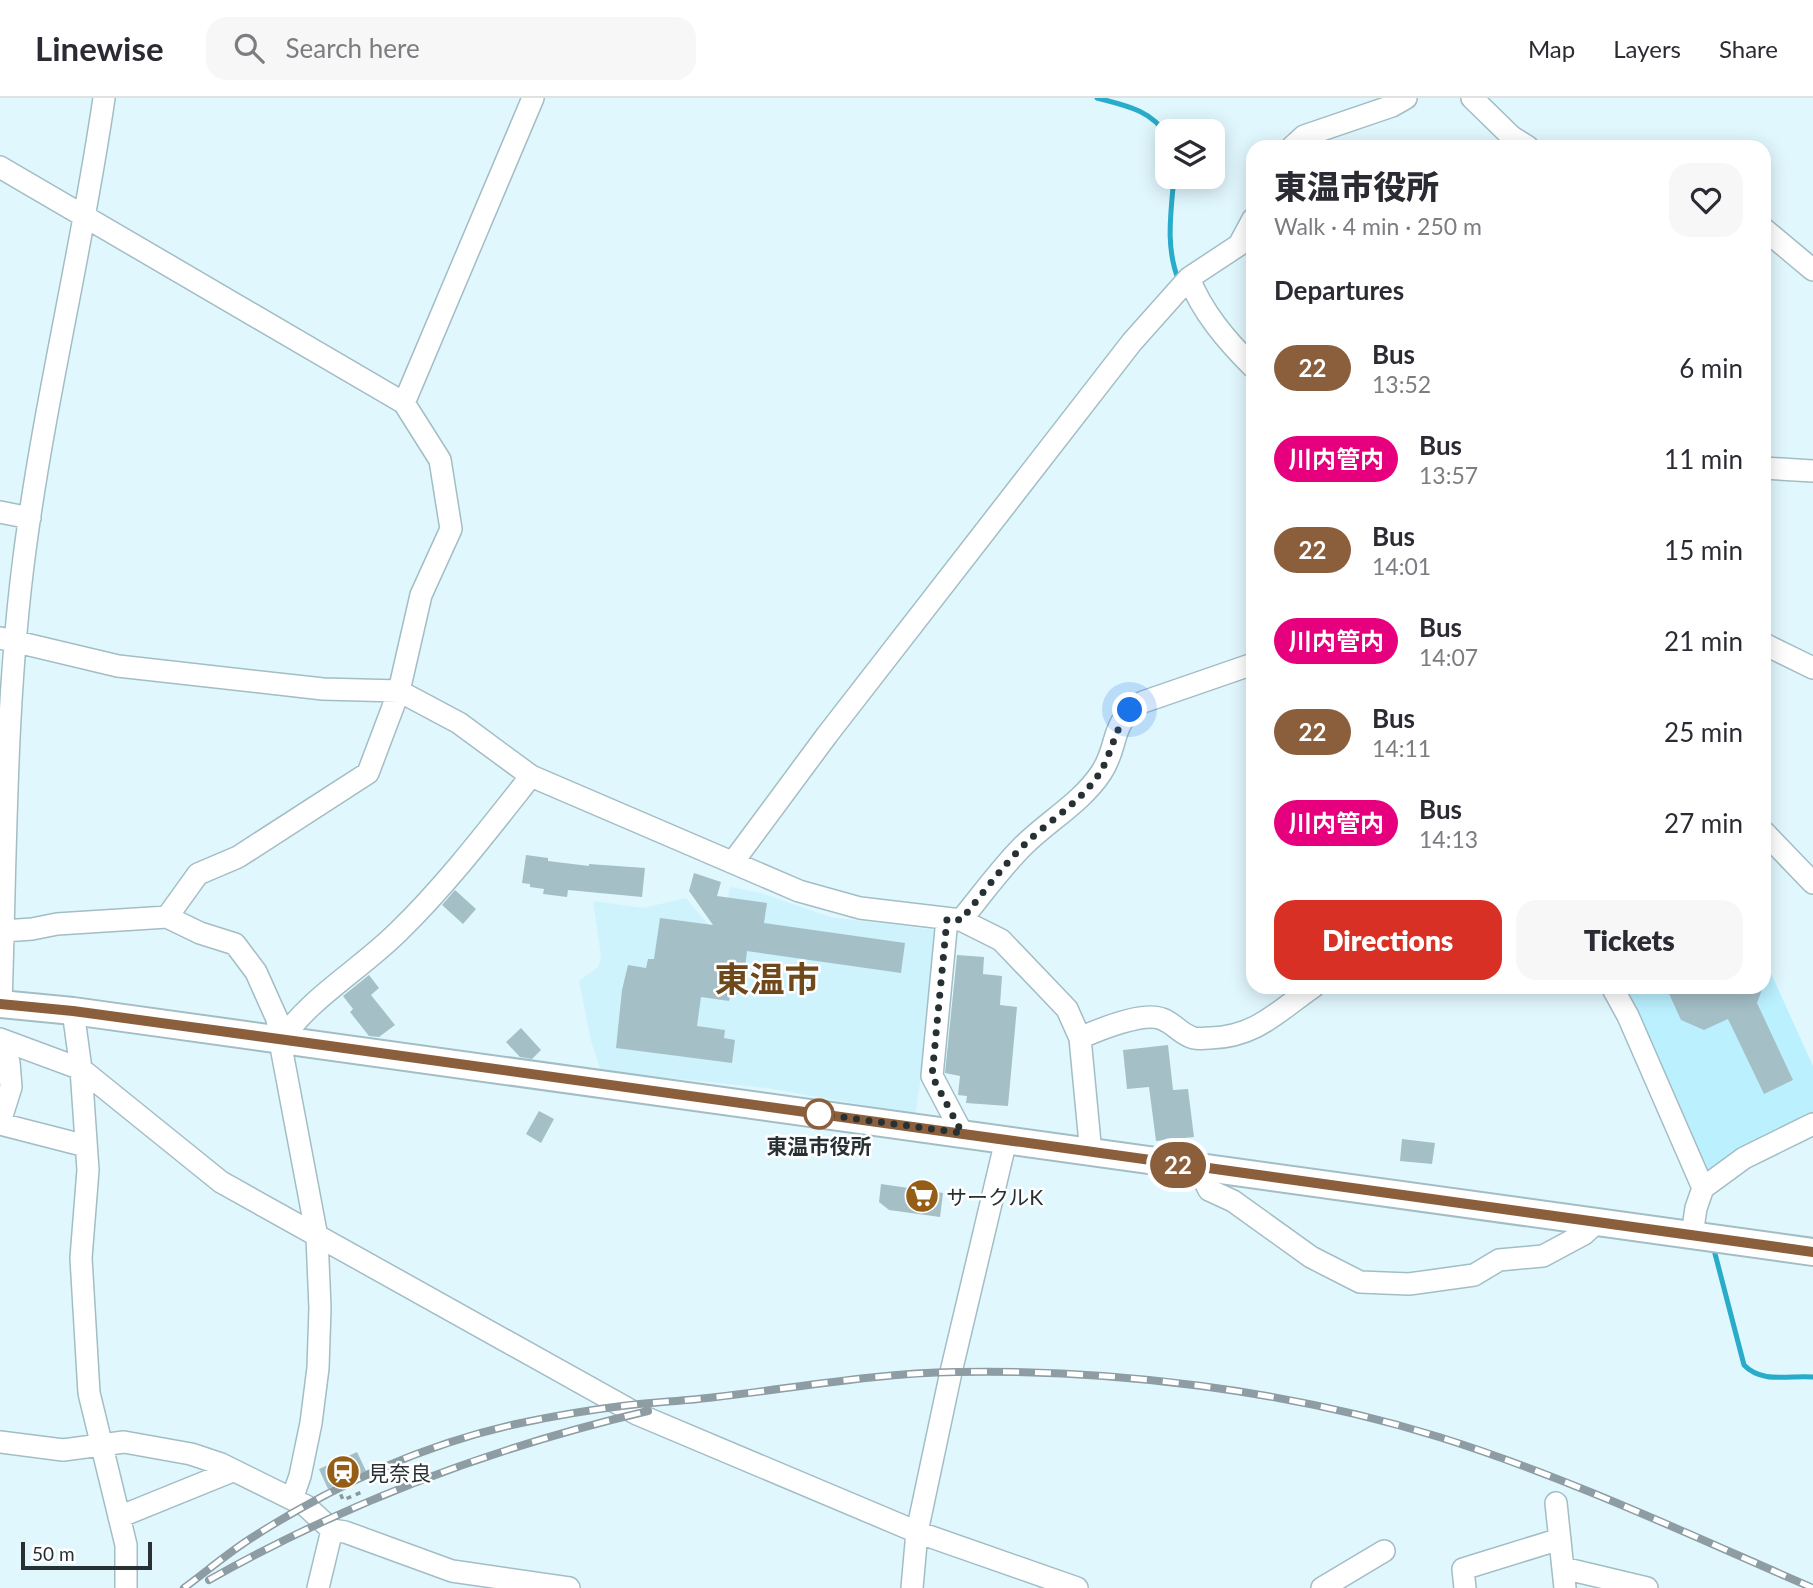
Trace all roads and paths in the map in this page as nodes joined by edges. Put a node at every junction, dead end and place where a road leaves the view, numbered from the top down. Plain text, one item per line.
1 (104, 98) edge
2 (533, 98) edge
3 (1406, 98) edge
4 (1472, 98) edge
5 (1300, 140) edge
6 (1517, 140) edge
7 (0, 167) edge
8 (85, 216) junction
9 (1246, 232) edge
10 (1771, 235) edge
11 (1813, 270) edge
12 (1189, 278) junction
13 (1246, 360) edge
14 (404, 402) junction
15 (1771, 468) edge
16 (1813, 471) edge
17 (0, 512) edge
18 (30, 518) junction
19 (7, 640) edge
20 (1771, 647) edge
21 (1246, 666) edge
22 (1813, 668) edge
23 (399, 691) junction
24 (531, 776) junction
25 (1771, 839) edge
26 (733, 862) junction
27 (1813, 883) edge
28 (167, 917) junction
29 (954, 920) junction
30 (4, 931) junction
31 (1304, 994) edge
32 (1616, 994) edge
33 (1, 1004) edge
34 (73, 1011) junction
35 (1080, 1038) junction
36 (0, 1039) edge
37 (281, 1040) junction
38 (0, 1052) edge
39 (81, 1069) junction
40 (0, 1123) edge
41 (1813, 1124) edge
42 (962, 1133) junction
43 (1006, 1140) junction
44 (86, 1146) junction
45 (1091, 1154) junction
46 (1198, 1168) junction
47 (1703, 1188) junction
48 (1597, 1222) junction
49 (1692, 1235) junction
50 (317, 1237) junction
51 (1813, 1252) edge
52 (0, 1441) edge
53 (101, 1445) junction
54 (221, 1464) junction
55 (337, 1485) dead end
56 (362, 1492) dead end
57 (292, 1499) junction
58 (1556, 1503) dead end
59 (119, 1517) junction
60 (332, 1530) junction
61 (917, 1532) junction
62 (1560, 1539) junction
63 (1384, 1551) dead end
64 (1564, 1578) edge
65 (452, 1579) edge
66 (126, 1588) edge
67 (318, 1588) edge
68 (569, 1588) edge
69 (912, 1588) edge
70 (1077, 1588) edge
71 (1322, 1588) edge
72 (1465, 1588) edge
73 (1647, 1588) edge

1 - 8 street
2 - 14 street
3 - 5 street
4 - 6 street
7 - 8 street
8 - 14 street
8 - 18 street
9 - 12 street
10 - 11 street
12 - 13 street
12 - 26 street
14 - 23 street
15 - 16 street
17 - 18 street
18 - 19 street
19 - 23 street
19 - 30 street
20 - 22 street
21 - 29 street
23 - 24 street
23 - 28 street
24 - 26 street
24 - 37 street
25 - 27 street
26 - 29 street
28 - 30 street
28 - 37 street
29 - 35 street
29 - 42 street
30 - 33 street
31 - 35 street
32 - 47 street
33 - 34 main road
34 - 37 main road
34 - 39 street
35 - 45 street
36 - 39 street
37 - 42 main road
37 - 50 street
38 - 40 street
39 - 44 street
39 - 50 street
40 - 44 street
41 - 47 street
42 - 43 main road
43 - 45 main road
43 - 61 street
44 - 53 street
45 - 46 main road
46 - 48 main road
46 - 48 street
47 - 49 street
48 - 49 main road
49 - 51 main road
50 - 57 street
50 - 61 street
52 - 53 street
53 - 54 street
53 - 59 street
54 - 57 street
54 - 59 street
55 - 56 path
57 - 60 street
58 - 62 street
59 - 66 street
60 - 65 street
60 - 67 street
61 - 69 street
61 - 70 street
62 - 64 street
62 - 72 street
63 - 71 street
64 - 73 street
65 - 68 street

